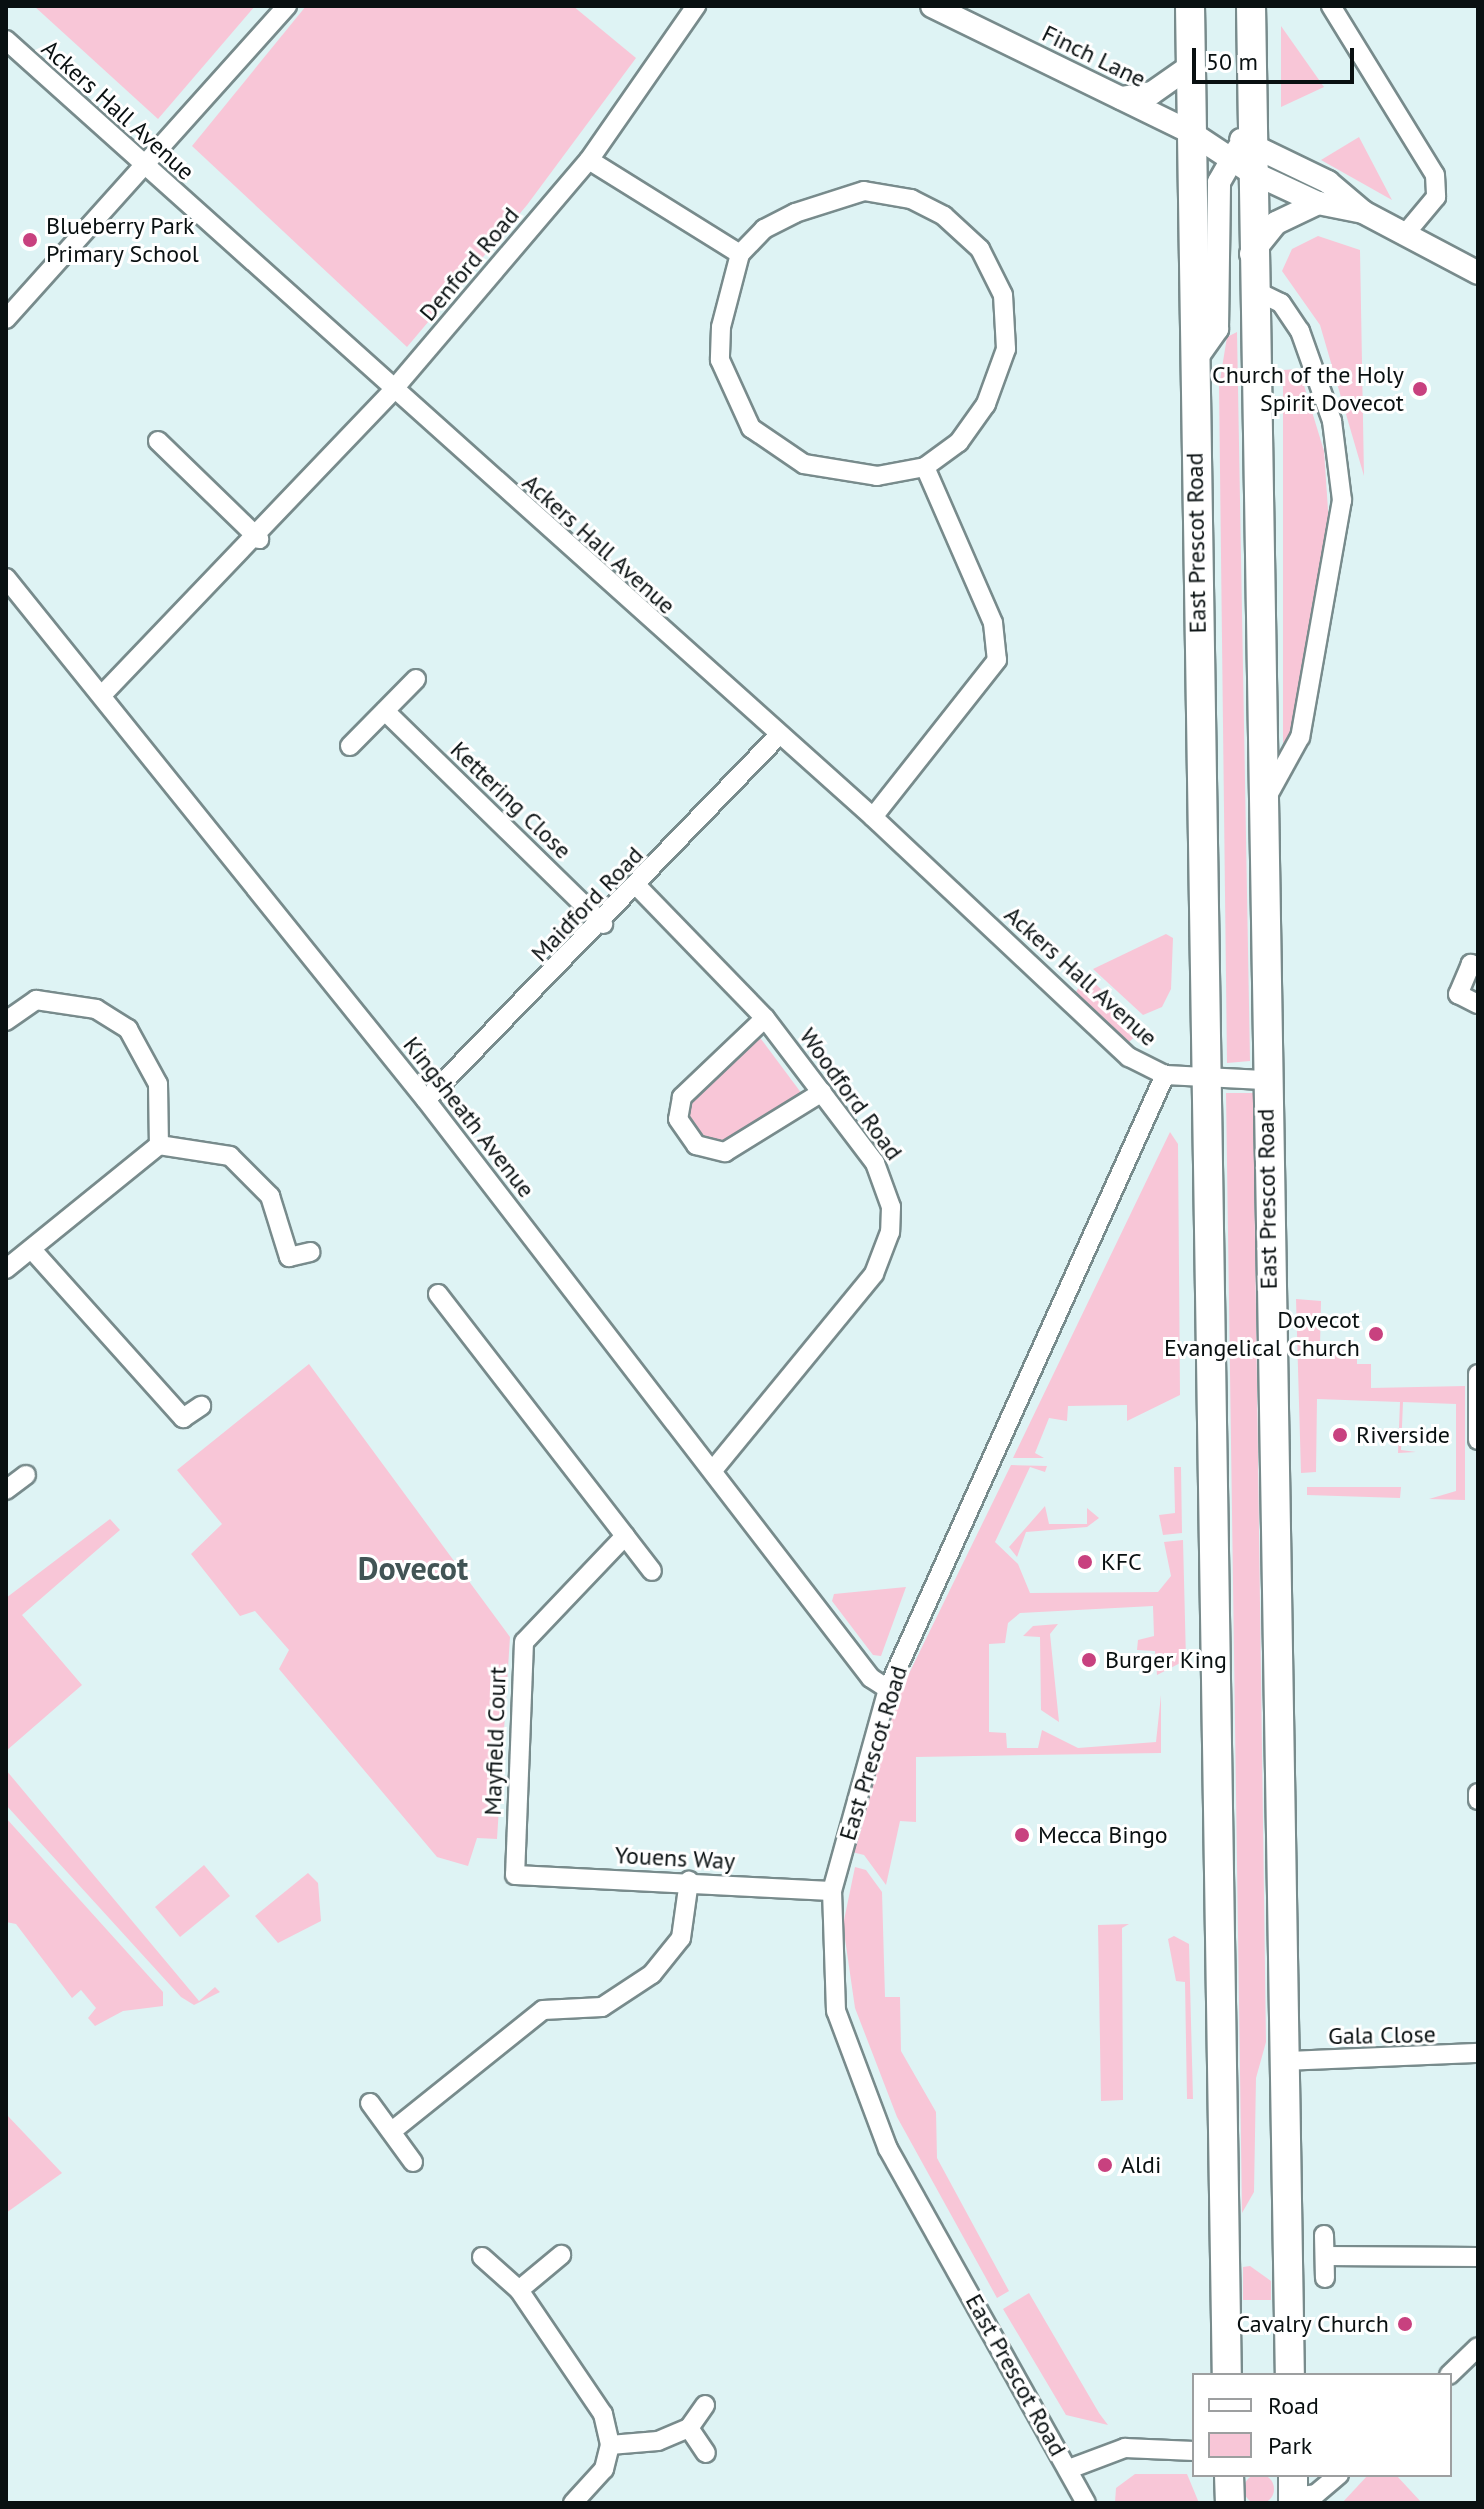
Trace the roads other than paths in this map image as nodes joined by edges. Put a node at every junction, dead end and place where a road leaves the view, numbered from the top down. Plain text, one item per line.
1 (287, 6) edge
2 (696, 6) edge
3 (932, 6) edge
4 (1190, 6) edge
5 (1251, 6) edge
6 (1331, 6) edge
7 (6, 40) edge
8 (1189, 67) junction
9 (1121, 98) junction
10 (1190, 132) junction
11 (1242, 157) junction
12 (589, 160) junction
13 (144, 166) junction
14 (1318, 203) junction
15 (1363, 212) junction
16 (1406, 233) junction
17 (740, 254) junction
18 (1251, 254) junction
19 (1478, 273) edge
20 (1252, 289) junction
21 (6, 319) edge
22 (1193, 363) junction
23 (393, 390) junction
24 (158, 441) dead end
25 (925, 467) junction
26 (259, 539) junction
27 (6, 578) edge
28 (416, 679) dead end
29 (102, 695) junction
30 (385, 711) junction
31 (777, 737) junction
32 (350, 746) dead end
33 (1260, 808) junction
34 (873, 817) junction
35 (638, 887) junction
36 (603, 924) junction
37 (1478, 967) edge
38 (1478, 1004) edge
39 (765, 1018) junction
40 (6, 1021) edge
41 (1165, 1075) junction
42 (1206, 1080) junction
43 (1264, 1080) junction
44 (822, 1092) junction
45 (426, 1100) junction
46 (159, 1145) junction
47 (310, 1252) dead end
48 (35, 1253) junction
49 (6, 1269) edge
50 (438, 1294) dead end
51 (1478, 1374) edge
52 (1478, 1385) edge
53 (201, 1406) dead end
54 (1478, 1440) edge
55 (714, 1469) junction
56 (26, 1475) dead end
57 (6, 1490) edge
58 (618, 1542) junction
59 (652, 1571) dead end
60 (888, 1689) junction
61 (1478, 1793) edge
62 (1478, 1800) edge
63 (515, 1875) joint
64 (689, 1881) junction
65 (832, 1891) junction
66 (1478, 2053) edge
67 (1286, 2061) junction
68 (370, 2103) dead end
69 (392, 2131) junction
70 (413, 2162) dead end
71 (1324, 2235) dead end
72 (561, 2255) dead end
73 (1325, 2256) junction
74 (482, 2257) dead end
75 (1478, 2257) edge
76 (1325, 2278) dead end
77 (519, 2290) junction
78 (1478, 2347) edge
79 (1227, 2373) edge
80 (1290, 2373) edge
81 (1451, 2373) edge
82 (705, 2405) dead end
83 (689, 2428) junction
84 (610, 2445) junction
85 (1192, 2451) edge
86 (706, 2453) dead end
87 (1069, 2469) junction
88 (1229, 2477) edge
89 (1337, 2477) edge
90 (1293, 2492) edge
91 (573, 2503) edge
92 (1086, 2503) edge
93 (1230, 2503) edge

1 - 13 street
2 - 12 street, Denford Road
3 - 9 street, Finch Lane
4 - 8 highway, East Prescot Road
5 - 11 highway, East Prescot Road
6 - 16 street
7 - 13 street, Ackers Hall Avenue
8 - 9 street
8 - 10 highway, East Prescot Road
9 - 10 street, Finch Lane
10 - 11 street, Finch Lane
10 - 22 highway, East Prescot Road
11 - 14 street
11 - 15 street
11 - 18 highway, East Prescot Road
11 - 22 street
12 - 17 street
12 - 23 street, Denford Road
13 - 21 street
13 - 23 street, Ackers Hall Avenue
14 - 15 street
14 - 18 street
15 - 16 street
16 - 19 street
17 - 25 street
17 - 25 street
18 - 20 highway, East Prescot Road
20 - 33 highway, East Prescot Road
20 - 33 street
22 - 42 highway, East Prescot Road
23 - 26 street, Denford Road
23 - 31 street, Ackers Hall Avenue
24 - 26 street
25 - 34 street
26 - 29 street, Denford Road
27 - 29 street, Kingsheath Avenue
28 - 30 street
29 - 45 street, Kingsheath Avenue
30 - 32 street
30 - 36 street, Kettering Close
31 - 34 street, Ackers Hall Avenue
31 - 35 street, Maidford Road
33 - 43 highway, East Prescot Road
34 - 41 street, Ackers Hall Avenue
35 - 36 street, Maidford Road
35 - 39 street, Woodford Road
36 - 45 street, Maidford Road
37 - 38 street
39 - 44 street, Woodford Road
39 - 44 street
40 - 46 street
41 - 42 street, East Prescot Road
41 - 60 street, East Prescot Road
42 - 43 street, East Prescot Road
42 - 79 highway, East Prescot Road
43 - 67 highway, East Prescot Road
44 - 55 street, Woodford Road
45 - 55 street, Kingsheath Avenue
46 - 47 street
46 - 48 street
48 - 49 street
48 - 53 street
50 - 58 street
51 - 52 street
52 - 54 street
55 - 60 street, Kingsheath Avenue
56 - 57 street
58 - 59 street
58 - 63 street, Mayfield Court
60 - 65 street, East Prescot Road
61 - 62 street
63 - 64 street, Youens Way
64 - 65 street, Youens Way
64 - 69 street
65 - 87 street, East Prescot Road
66 - 67 street, Gala Close
67 - 80 highway, East Prescot Road
68 - 69 street
69 - 70 street
71 - 73 street
72 - 77 street
73 - 75 street
73 - 76 street
74 - 77 street
77 - 84 street
78 - 81 street
82 - 83 street
83 - 84 street
83 - 86 street
84 - 91 street
85 - 87 street, East Prescot Road
87 - 92 street, East Prescot Road
88 - 93 highway
89 - 90 street

